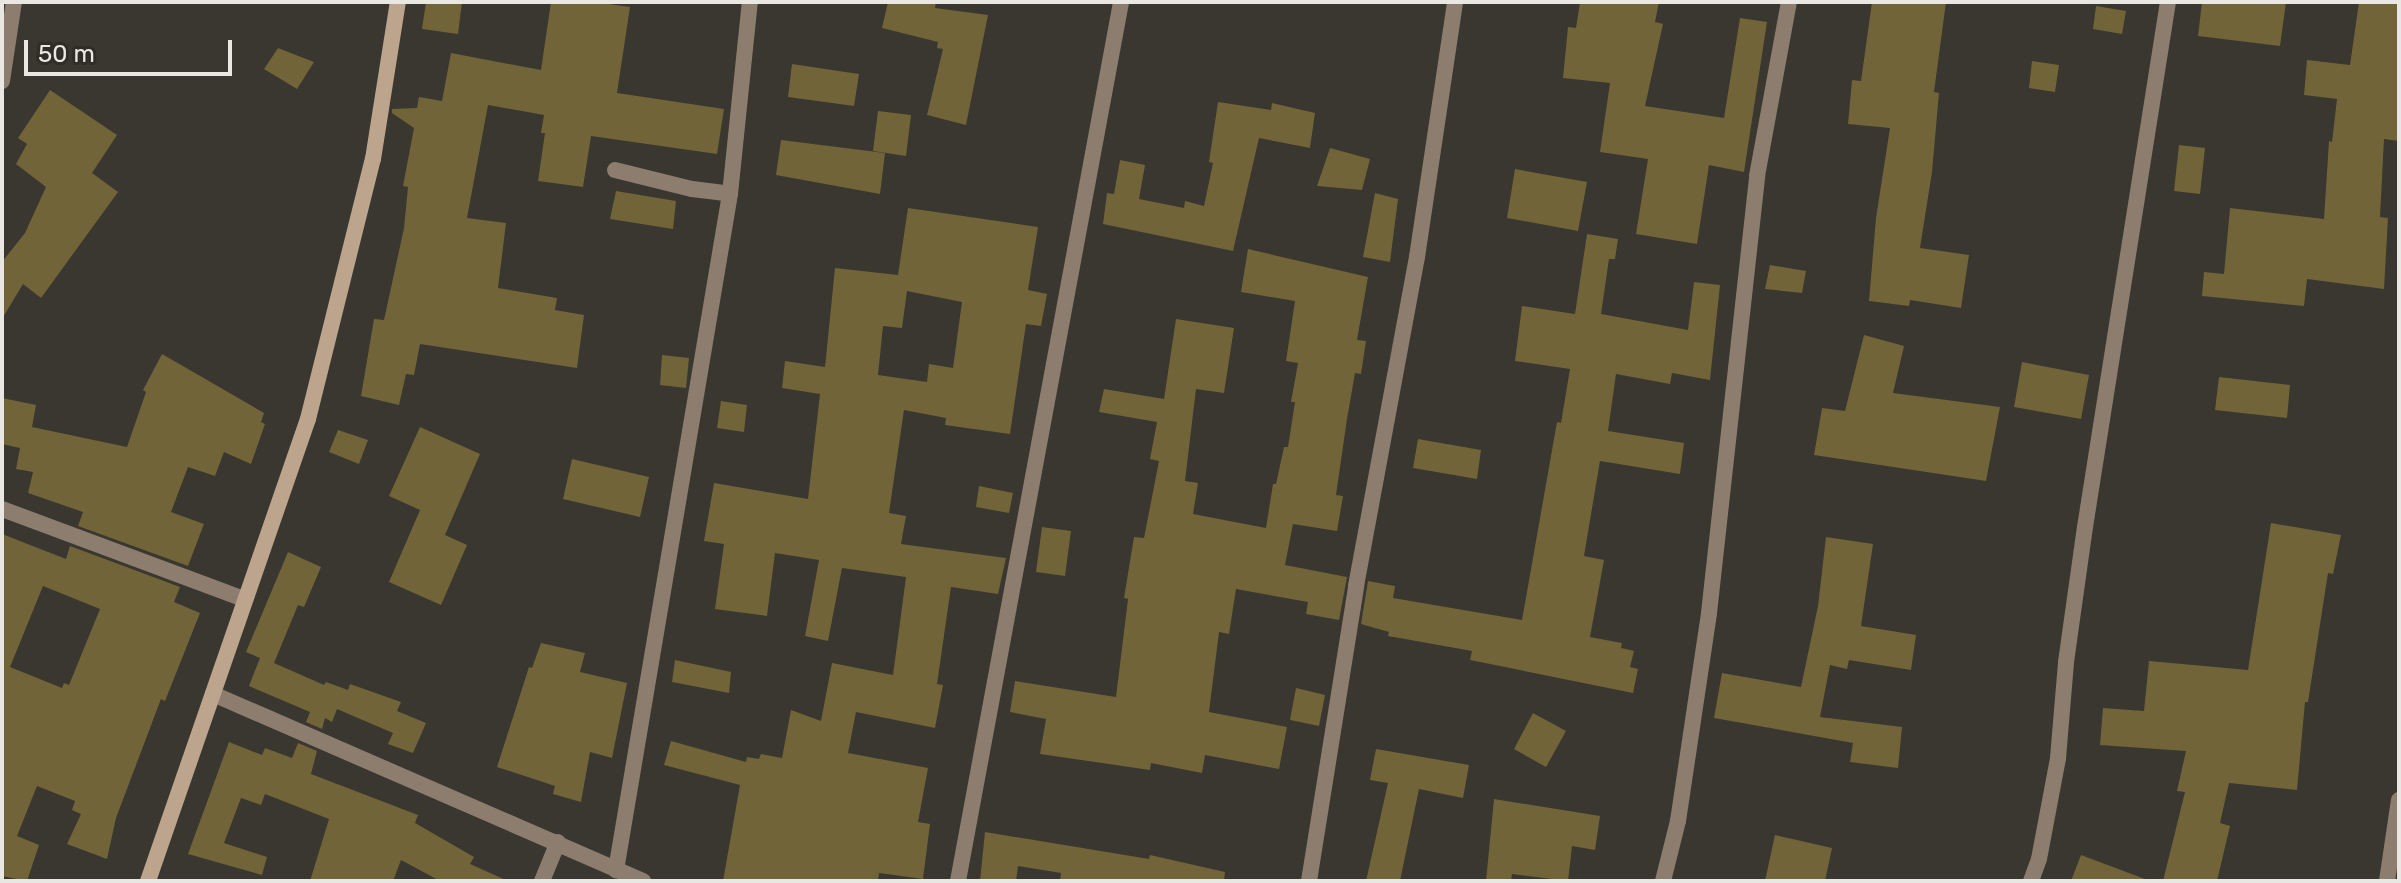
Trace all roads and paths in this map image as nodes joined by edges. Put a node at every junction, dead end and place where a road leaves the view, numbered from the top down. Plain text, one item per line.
1 (14, 2) edge
2 (398, 2) edge
3 (750, 2) edge
4 (1121, 2) edge
5 (1455, 2) edge
6 (1789, 2) edge
7 (2168, 2) edge
8 (2, 81) edge
9 (615, 170) dead end
10 (730, 194) junction
11 (2, 509) edge
12 (244, 599) junction
13 (213, 694) junction
14 (2399, 800) edge
15 (558, 842) junction
16 (616, 870) junction
17 (148, 881) edge
18 (542, 881) edge
19 (643, 881) edge
20 (958, 881) edge
21 (1309, 881) edge
22 (1663, 881) edge
23 (2031, 881) edge
24 (2387, 881) edge

1 - 8 street
2 - 12 street
3 - 10 street
4 - 20 street
5 - 21 street
6 - 22 street
7 - 23 street
9 - 10 street
10 - 16 street
11 - 12 street
12 - 13 street
13 - 15 street
13 - 17 street
14 - 24 street
15 - 16 street
15 - 18 street
16 - 19 street

